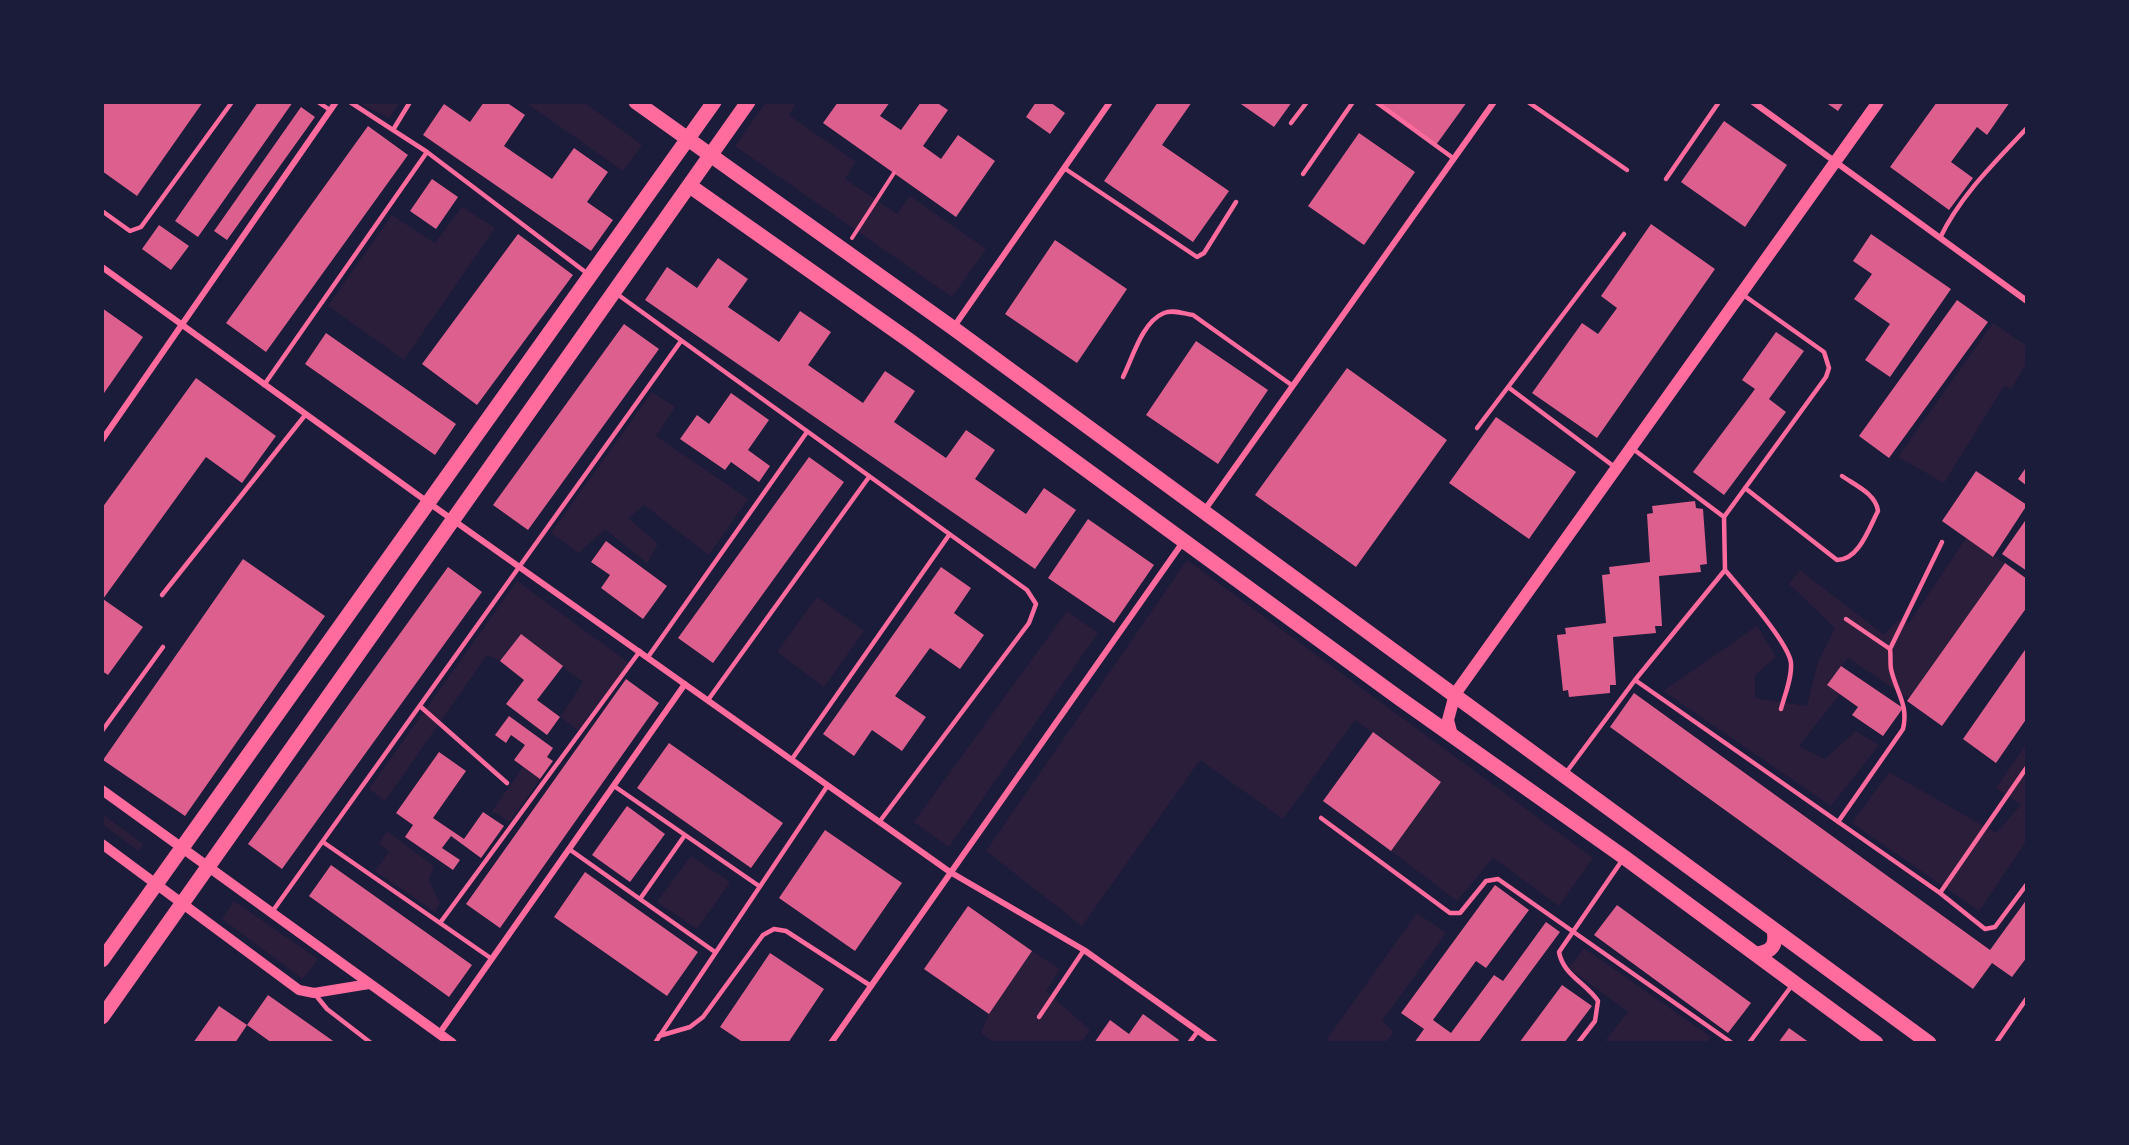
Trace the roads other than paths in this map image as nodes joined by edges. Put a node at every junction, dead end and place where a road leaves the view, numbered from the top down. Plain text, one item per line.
1 (232, 102) edge
2 (318, 102) edge
3 (336, 102) edge
4 (350, 102) edge
5 (410, 102) edge
6 (636, 102) edge
7 (714, 102) edge
8 (748, 102) edge
9 (1110, 102) edge
10 (1307, 102) edge
11 (1353, 102) edge
12 (1376, 102) edge
13 (1494, 102) edge
14 (1528, 102) edge
15 (1719, 102) edge
16 (1753, 102) edge
17 (1878, 102) edge
18 (330, 110) junction
19 (1291, 123) dead end
20 (2027, 128) edge
21 (393, 130) junction
22 (682, 134) junction
23 (427, 152) junction
24 (712, 155) junction
25 (1453, 158) junction
26 (1834, 162) junction
27 (1064, 168) junction
28 (1627, 170) dead end
29 (1303, 174) dead end
30 (1666, 179) dead end
31 (690, 186) junction
32 (1236, 201) dead end
33 (102, 211) edge
34 (1624, 234) dead end
35 (1940, 238) junction
36 (102, 267) edge
37 (591, 276) junction
38 (615, 292) junction
39 (1740, 293) junction
40 (2027, 301) edge
41 (182, 326) junction
42 (953, 328) junction
43 (681, 341) junction
44 (1124, 377) dead end
45 (264, 385) junction
46 (1293, 386) junction
47 (1508, 387) junction
48 (306, 414) junction
49 (1477, 428) dead end
50 (807, 432) junction
51 (102, 440) edge
52 (1631, 448) junction
53 (1616, 468) junction
54 (1842, 476) dead end
55 (869, 477) junction
56 (1745, 488) junction
57 (429, 503) junction
58 (1204, 511) junction
59 (1725, 517) junction
60 (453, 520) junction
61 (949, 536) junction
62 (1184, 541) junction
63 (1942, 542) dead end
64 (519, 566) junction
65 (1725, 570) junction
66 (162, 595) dead end
67 (1846, 619) dead end
68 (163, 647) dead end
69 (1890, 649) junction
70 (640, 651) junction
71 (648, 657) junction
72 (1635, 680) junction
73 (685, 684) junction
74 (1455, 694) junction
75 (708, 700) junction
76 (421, 707) junction
77 (1781, 709) dead end
78 (102, 731) edge
79 (1452, 735) junction
80 (792, 759) junction
81 (2027, 767) edge
82 (1565, 774) junction
83 (507, 783) dead end
84 (828, 785) junction
85 (614, 786) junction
86 (102, 790) edge
87 (1321, 818) dead end
88 (880, 821) junction
89 (1838, 822) junction
90 (686, 835) junction
91 (322, 842) junction
92 (102, 844) edge
93 (181, 848) junction
94 (570, 849) junction
95 (1624, 856) junction
96 (208, 868) junction
97 (950, 872) junction
98 (156, 884) junction
99 (2027, 884) edge
100 (759, 886) junction
101 (1940, 893) junction
102 (640, 899) junction
103 (183, 904) junction
104 (271, 913) junction
105 (440, 923) junction
106 (1774, 930) junction
107 (1572, 932) junction
108 (1084, 950) junction
109 (715, 952) junction
110 (1756, 954) junction
111 (492, 959) junction
112 (102, 960) edge
113 (1794, 982) junction
114 (369, 984) junction
115 (871, 986) junction
116 (314, 993) junction
117 (2027, 999) edge
118 (102, 1017) edge
119 (1039, 1017) dead end
120 (1198, 1031) junction
121 (439, 1034) junction
122 (659, 1036) junction
123 (371, 1043) edge
124 (452, 1043) edge
125 (655, 1043) edge
126 (831, 1043) edge
127 (1190, 1043) edge
128 (1215, 1043) edge
129 (1578, 1043) edge
130 (1732, 1043) edge
131 (1749, 1043) edge
132 (1876, 1043) edge
133 (1929, 1043) edge
134 (1996, 1043) edge

1 - 33 lane
2 - 18 lane
3 - 18 street
4 - 21 lane
5 - 21 lane
6 - 22 main road
7 - 22 main road
8 - 24 main road
9 - 27 street
10 - 19 lane
11 - 29 lane
12 - 25 lane
13 - 25 street
14 - 28 lane
15 - 30 lane
16 - 26 street
17 - 26 main road
18 - 41 street
20 - 35 lane
21 - 23 lane
22 - 24 main road
22 - 37 main road
23 - 37 lane
23 - 45 lane
24 - 31 main road
24 - 42 main road
25 - 46 street
26 - 35 street
26 - 39 main road
27 - 32 lane
27 - 42 street
31 - 38 main road
31 - 62 main road
34 - 47 lane
35 - 40 street
36 - 41 street
37 - 57 main road
38 - 43 lane
38 - 60 main road
39 - 52 main road
39 - 56 lane
41 - 45 street
41 - 51 street
42 - 58 main road
43 - 50 lane
43 - 64 lane
44 - 46 lane
45 - 48 street
46 - 58 street
47 - 49 lane
47 - 53 lane
48 - 57 street
48 - 66 lane
50 - 55 lane
50 - 71 lane
52 - 53 main road
52 - 59 lane
53 - 74 main road
54 - 56 lane
55 - 61 lane
55 - 75 lane
56 - 59 lane
57 - 60 street
57 - 93 main road
58 - 74 main road
59 - 65 lane
60 - 64 street
60 - 96 main road
61 - 80 lane
61 - 88 lane
62 - 79 main road
62 - 97 street
63 - 69 lane
64 - 70 street
64 - 76 lane
65 - 72 lane
65 - 77 lane
67 - 69 lane
68 - 78 lane
69 - 89 lane
70 - 71 street
70 - 105 lane
71 - 73 street
72 - 82 lane
72 - 89 lane
73 - 75 street
73 - 85 street
74 - 79 main road
74 - 82 main road
75 - 80 street
76 - 83 lane
76 - 91 lane
79 - 95 main road
80 - 84 street
81 - 101 lane
82 - 106 main road
84 - 88 street
84 - 100 lane
85 - 90 lane
85 - 94 street
86 - 93 street
87 - 107 lane
88 - 97 street
89 - 101 lane
90 - 100 lane
90 - 102 lane
91 - 104 lane
91 - 105 lane
92 - 98 street
93 - 96 street
93 - 98 main road
94 - 102 lane
94 - 111 street
95 - 107 lane
95 - 110 main road
96 - 103 main road
96 - 104 street
97 - 108 street
97 - 115 street
98 - 103 street
98 - 112 main road
99 - 101 lane
100 - 109 lane
102 - 109 lane
103 - 116 street
103 - 118 main road
104 - 114 street
105 - 111 lane
106 - 110 main road
106 - 133 main road
107 - 129 lane
107 - 130 lane
108 - 119 lane
108 - 120 street
109 - 122 lane
110 - 113 main road
111 - 121 street
113 - 131 lane
113 - 132 main road
114 - 116 street
114 - 121 street
115 - 122 lane
115 - 126 street
116 - 123 lane
117 - 134 lane
120 - 127 lane
120 - 128 street
121 - 124 street
122 - 125 lane

